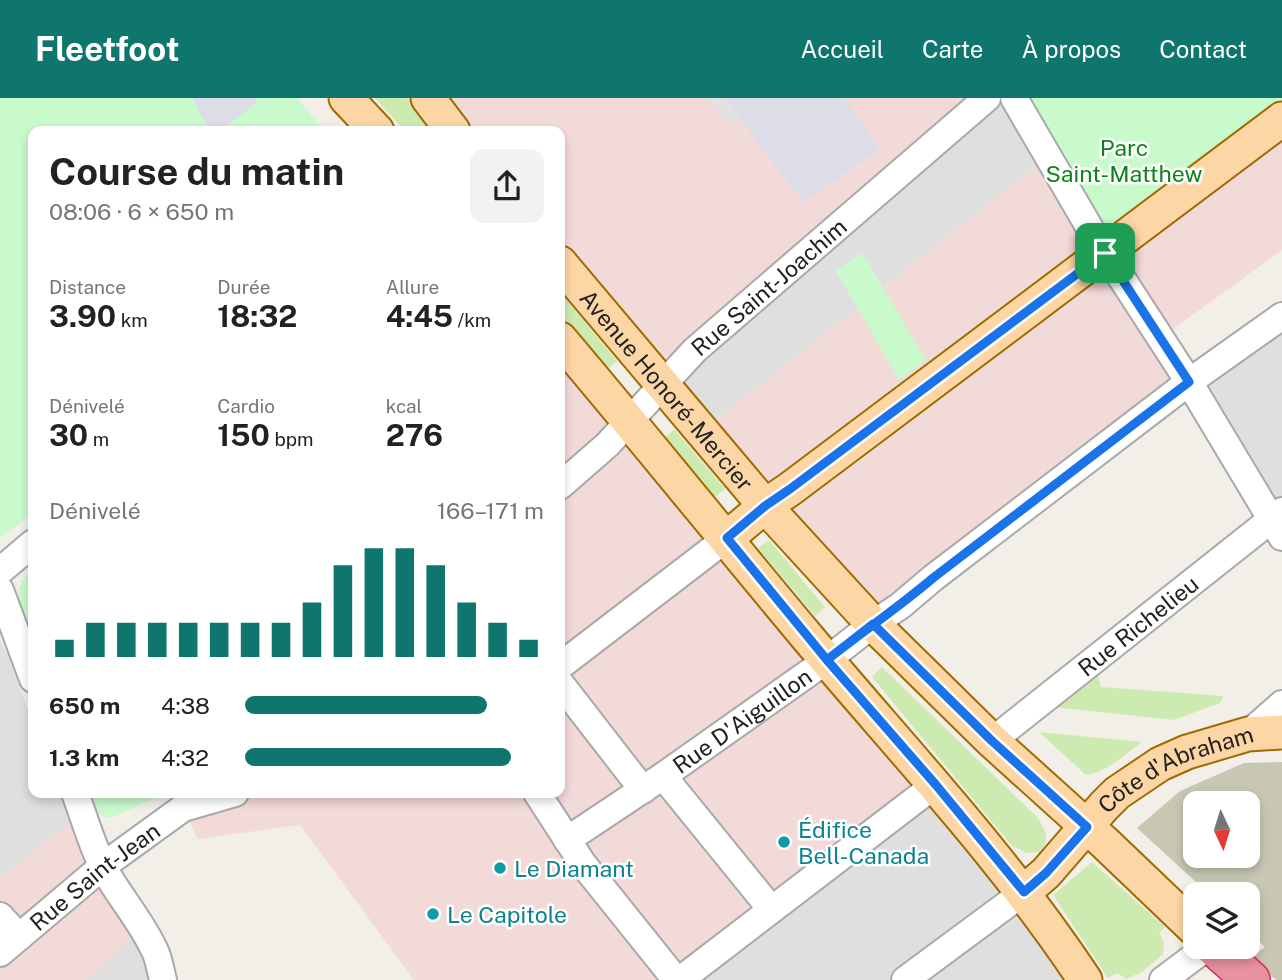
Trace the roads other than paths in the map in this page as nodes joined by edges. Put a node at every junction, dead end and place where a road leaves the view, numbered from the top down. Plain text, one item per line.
1 (346, 98) edge
2 (428, 98) edge
3 (987, 98) edge
4 (1014, 98) edge
5 (1282, 120) edge
6 (372, 126) edge
7 (449, 126) edge
8 (1105, 253) junction
9 (565, 269) edge
10 (1282, 316) edge
11 (565, 346) edge
12 (1189, 382) junction
13 (662, 386) junction
14 (629, 421) junction
15 (565, 482) edge
16 (765, 506) junction
17 (1278, 522) edge
18 (727, 538) junction
19 (28, 547) edge
20 (0, 571) edge
21 (0, 590) edge
22 (873, 624) junction
23 (827, 660) junction
24 (565, 662) edge
25 (28, 665) edge
26 (565, 688) edge
27 (1282, 704) edge
28 (1282, 732) edge
29 (1248, 734) junction
30 (992, 741) junction
31 (653, 783) junction
32 (936, 785) junction
33 (77, 798) edge
34 (216, 798) edge
35 (540, 798) edge
36 (1087, 827) junction
37 (567, 839) junction
38 (103, 866) junction
39 (1024, 892) junction
40 (771, 909) junction
41 (0, 916) edge
42 (1183, 918) edge
43 (10, 945) edge
44 (1191, 959) edge
45 (1228, 959) edge
46 (155, 975) edge
47 (1246, 975) edge
48 (678, 980) edge
49 (905, 980) edge
50 (1085, 980) edge
51 (1163, 980) edge

1 - 6 main road
2 - 7 main road
3 - 13 street, Rue Saint-Joachim
4 - 8 street
5 - 8 main road
8 - 12 street
8 - 16 main road
9 - 13 main road, Avenue Honoré-Mercier
10 - 12 street, Rue D'Aiguillon
11 - 14 main road, Avenue Honoré-Mercier
12 - 17 street
12 - 22 street, Rue D'Aiguillon
13 - 14 street, Rue Saint-Joachim
13 - 16 main road, Avenue Honoré-Mercier
14 - 15 street, Rue Saint-Joachim
14 - 18 main road, Avenue Honoré-Mercier
16 - 18 main road
16 - 22 main road, Avenue Honoré-Mercier
17 - 30 street, Rue Richelieu
18 - 23 main road, Avenue Honoré-Mercier
18 - 24 street
19 - 20 street
21 - 25 street
22 - 23 street, Rue D'Aiguillon
22 - 30 main road, Avenue Honoré-Mercier
23 - 31 street, Rue D'Aiguillon
23 - 32 main road, Avenue Honoré-Mercier
26 - 31 street
27 - 29 street
28 - 29 main road, Côte d'Abraham
29 - 36 main road, Côte d'Abraham
30 - 36 main road, Avenue Honoré-Mercier
31 - 37 street, Rue D'Aiguillon
31 - 40 street
32 - 39 main road, Avenue Honoré-Mercier
32 - 40 street
33 - 38 street
34 - 38 street, Rue Saint-Jean
35 - 37 street
36 - 39 main road, Côte d'Abraham
36 - 42 main road, Avenue Honoré-Mercier
37 - 48 street
38 - 43 street, Rue Saint-Jean
38 - 46 street
39 - 49 street
39 - 50 main road, Avenue Honoré-Mercier
40 - 48 street
41 - 43 street
44 - 51 street
45 - 47 highway

